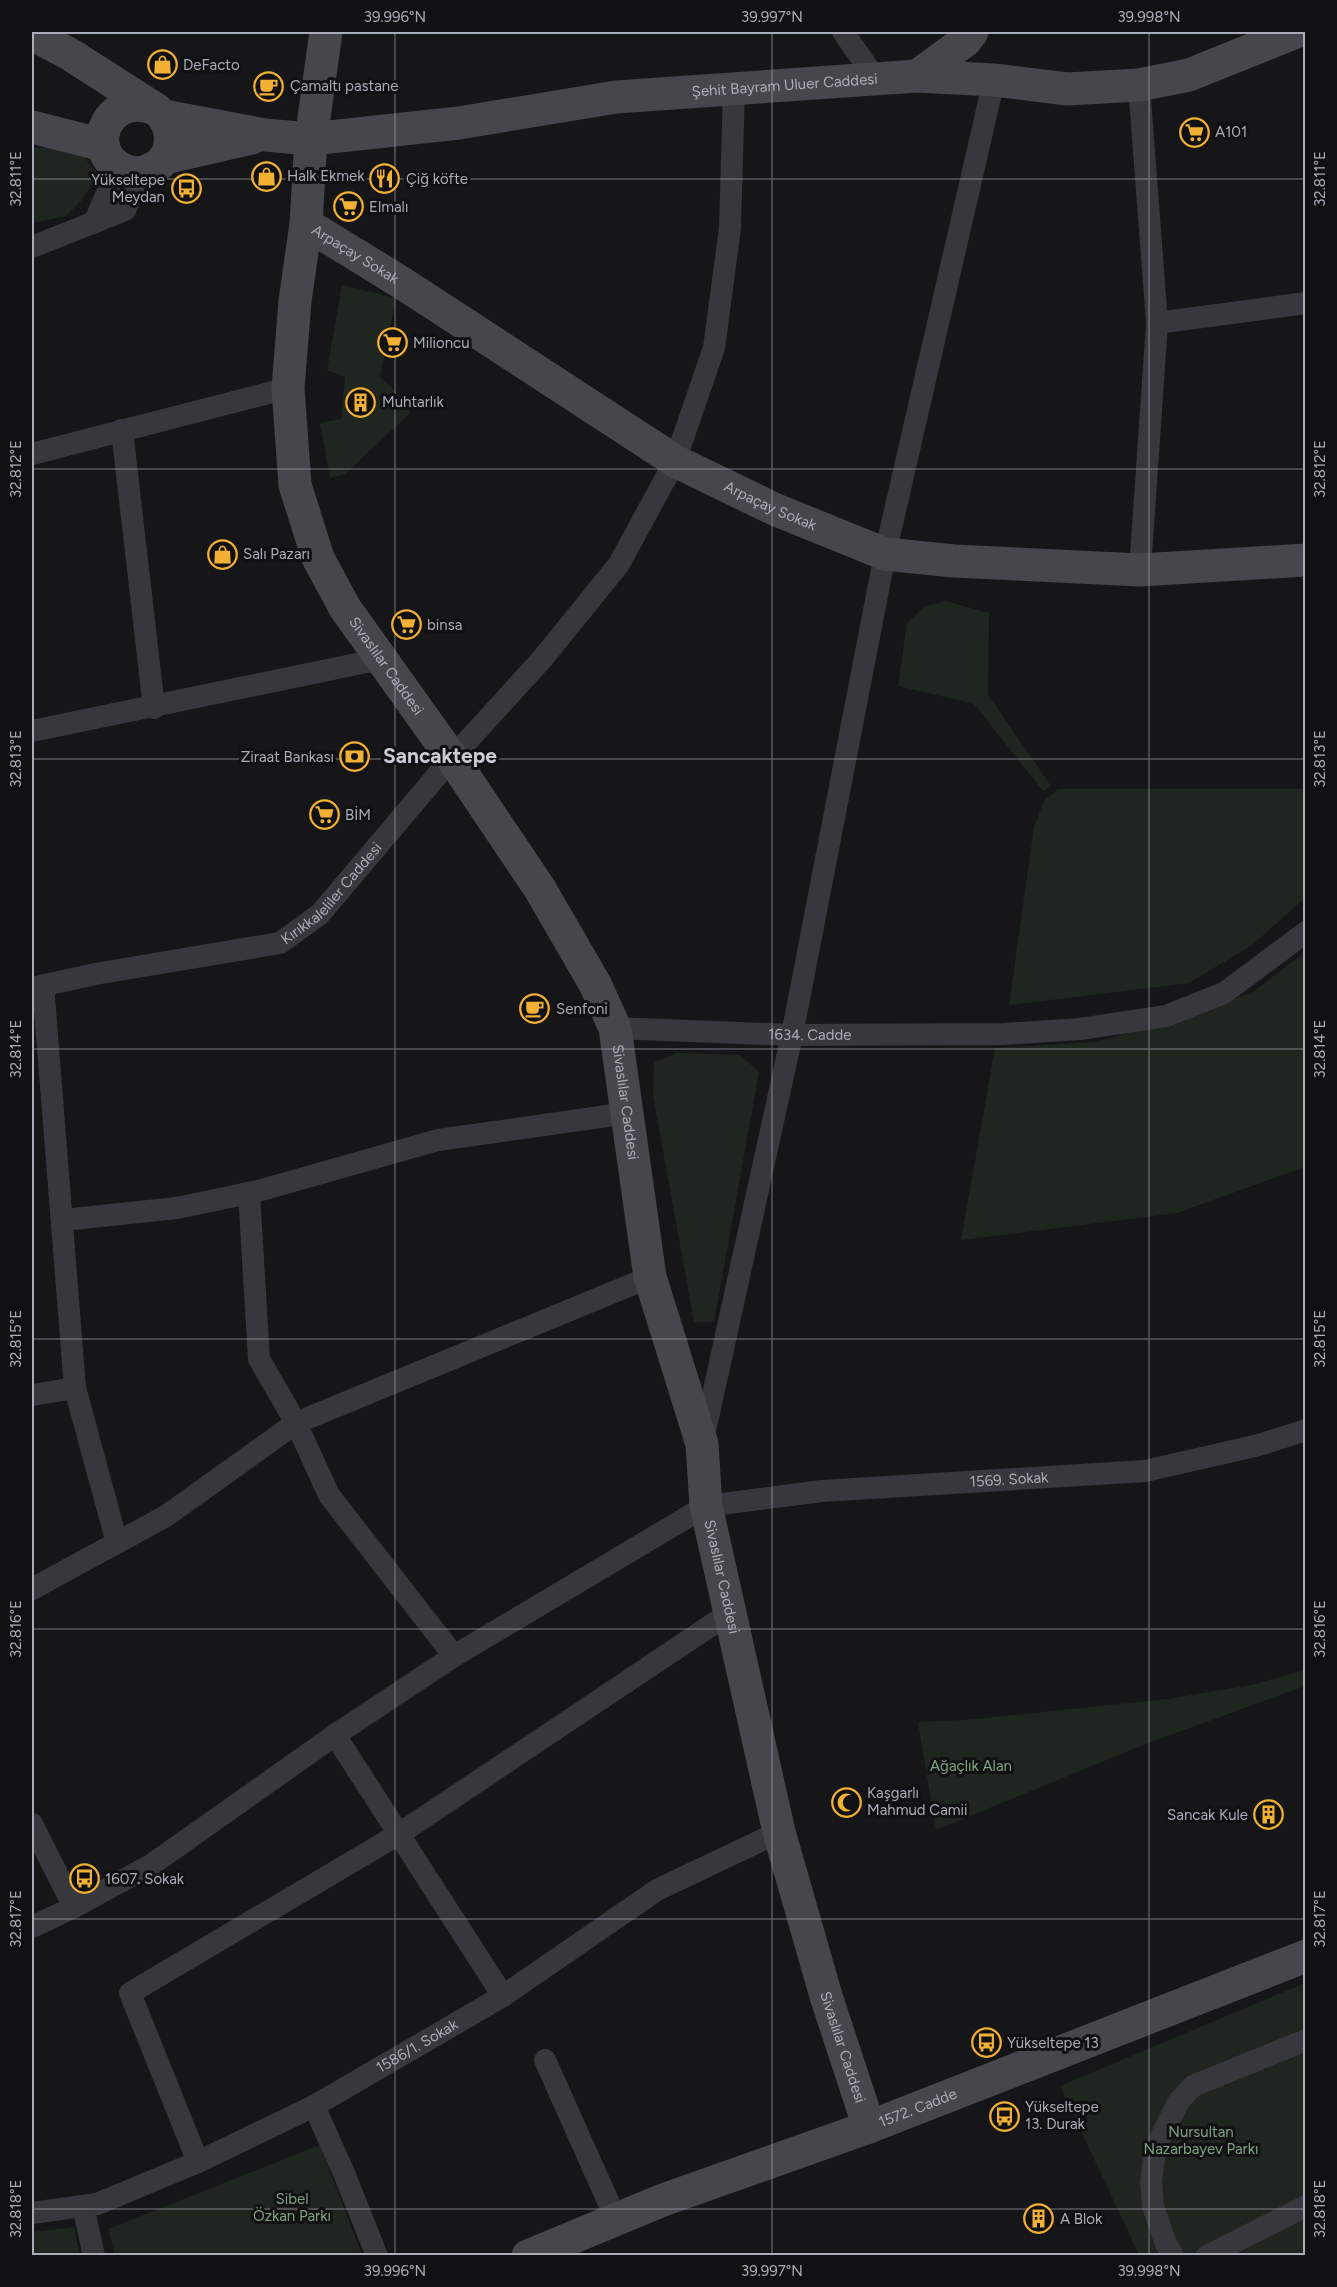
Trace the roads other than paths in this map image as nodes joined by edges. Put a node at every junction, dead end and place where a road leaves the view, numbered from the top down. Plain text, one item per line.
1 (326, 32) edge
2 (843, 32) edge
3 (972, 32) edge
4 (1296, 32) edge
5 (32, 34) edge
6 (71, 55) junction
7 (917, 76) junction
8 (876, 79) junction
9 (994, 81) junction
10 (1139, 85) junction
11 (734, 89) junction
12 (160, 113) junction
13 (35, 128) edge
14 (265, 135) junction
15 (311, 139) junction
16 (126, 145) junction
17 (306, 224) junction
18 (32, 247) edge
19 (1305, 303) edge
20 (1157, 322) junction
21 (288, 387) junction
22 (122, 430) junction
23 (32, 454) edge
24 (675, 461) junction
25 (885, 554) junction
26 (1305, 560) edge
27 (1140, 570) junction
28 (381, 659) junction
29 (154, 708) junction
30 (32, 731) edge
31 (452, 758) junction
32 (1305, 932) edge
33 (37, 987) edge
34 (615, 1028) junction
35 (792, 1035) junction
36 (628, 1113) junction
37 (249, 1193) junction
38 (63, 1220) junction
39 (650, 1277) junction
40 (75, 1388) junction
41 (32, 1395) edge
42 (296, 1423) junction
43 (1305, 1430) edge
44 (702, 1444) junction
45 (706, 1506) junction
46 (117, 1543) junction
47 (32, 1589) edge
48 (731, 1611) junction
49 (454, 1656) junction
50 (335, 1735) junction
51 (32, 1824) edge
52 (779, 1832) junction
53 (399, 1834) junction
54 (74, 1907) junction
55 (32, 1927) edge
56 (1305, 1956) edge
57 (503, 1996) junction
58 (1305, 2040) edge
59 (545, 2060) dead end
60 (314, 2106) junction
61 (869, 2127) junction
62 (198, 2162) junction
63 (83, 2206) junction
64 (1305, 2206) edge
65 (32, 2213) edge
66 (616, 2219) junction
67 (94, 2256) edge
68 (377, 2256) edge
69 (528, 2256) edge
70 (1173, 2256) edge
71 (1207, 2256) edge

1 - 15 main road, Sivaslılar Caddesi
2 - 8 street
3 - 7 main road
4 - 10 main road, Şehit Bayram Uluer Caddesi
5 - 6 main road
6 - 12 main road
6 - 16 main road
7 - 8 main road, Şehit Bayram Uluer Caddesi
7 - 9 main road, Şehit Bayram Uluer Caddesi
8 - 11 main road, Şehit Bayram Uluer Caddesi
9 - 10 main road, Şehit Bayram Uluer Caddesi
9 - 25 street
10 - 20 street
11 - 15 main road, Şehit Bayram Uluer Caddesi
11 - 24 street, Kırıkkaleliler Caddesi
12 - 14 main road
12 - 16 main road
12 - 16 main road
13 - 16 main road
14 - 15 main road, Şehit Bayram Uluer Caddesi
14 - 16 main road
15 - 17 main road, Sivaslılar Caddesi
16 - 18 street
17 - 21 main road, Sivaslılar Caddesi
17 - 24 main road, Arpaçay Sokak
19 - 20 street
20 - 27 street
21 - 22 street
21 - 28 main road, Sivaslılar Caddesi
22 - 23 street
22 - 29 street
24 - 25 main road, Arpaçay Sokak
24 - 31 street, Kırıkkaleliler Caddesi
25 - 27 main road, Arpaçay Sokak
25 - 35 street
26 - 27 main road, Arpaçay Sokak
28 - 29 street
28 - 31 main road, Sivaslılar Caddesi
29 - 30 street
31 - 33 street, Kırıkkaleliler Caddesi
31 - 34 main road, Sivaslılar Caddesi
32 - 35 street, 1634. Cadde
33 - 38 street
34 - 35 street, 1634. Cadde
34 - 36 main road, Sivaslılar Caddesi
35 - 44 street
36 - 37 street
36 - 39 main road, Sivaslılar Caddesi
37 - 38 street
37 - 42 street
38 - 40 street
39 - 42 street
39 - 44 main road, Sivaslılar Caddesi
40 - 41 street
40 - 46 street
42 - 46 street
42 - 49 street
43 - 45 street, 1569. Sokak
44 - 45 main road, Sivaslılar Caddesi
45 - 48 main road, Sivaslılar Caddesi
45 - 49 street
46 - 47 street
48 - 52 main road, Sivaslılar Caddesi
48 - 53 street
49 - 50 street
50 - 53 street
50 - 54 street
51 - 54 street
52 - 57 street, 1586/1. Sokak
52 - 61 main road, Sivaslılar Caddesi
53 - 57 street
53 - 62 street
54 - 55 street
56 - 61 main road, 1572. Cadde
57 - 60 street, 1586/1. Sokak
58 - 70 street
59 - 66 street
60 - 62 street, 1586/1. Sokak
60 - 68 street
61 - 66 main road, 1572. Cadde
62 - 63 street, 1586/1. Sokak
63 - 65 street, 1586/1. Sokak
63 - 67 street
64 - 71 street
66 - 69 main road, 1572. Cadde

